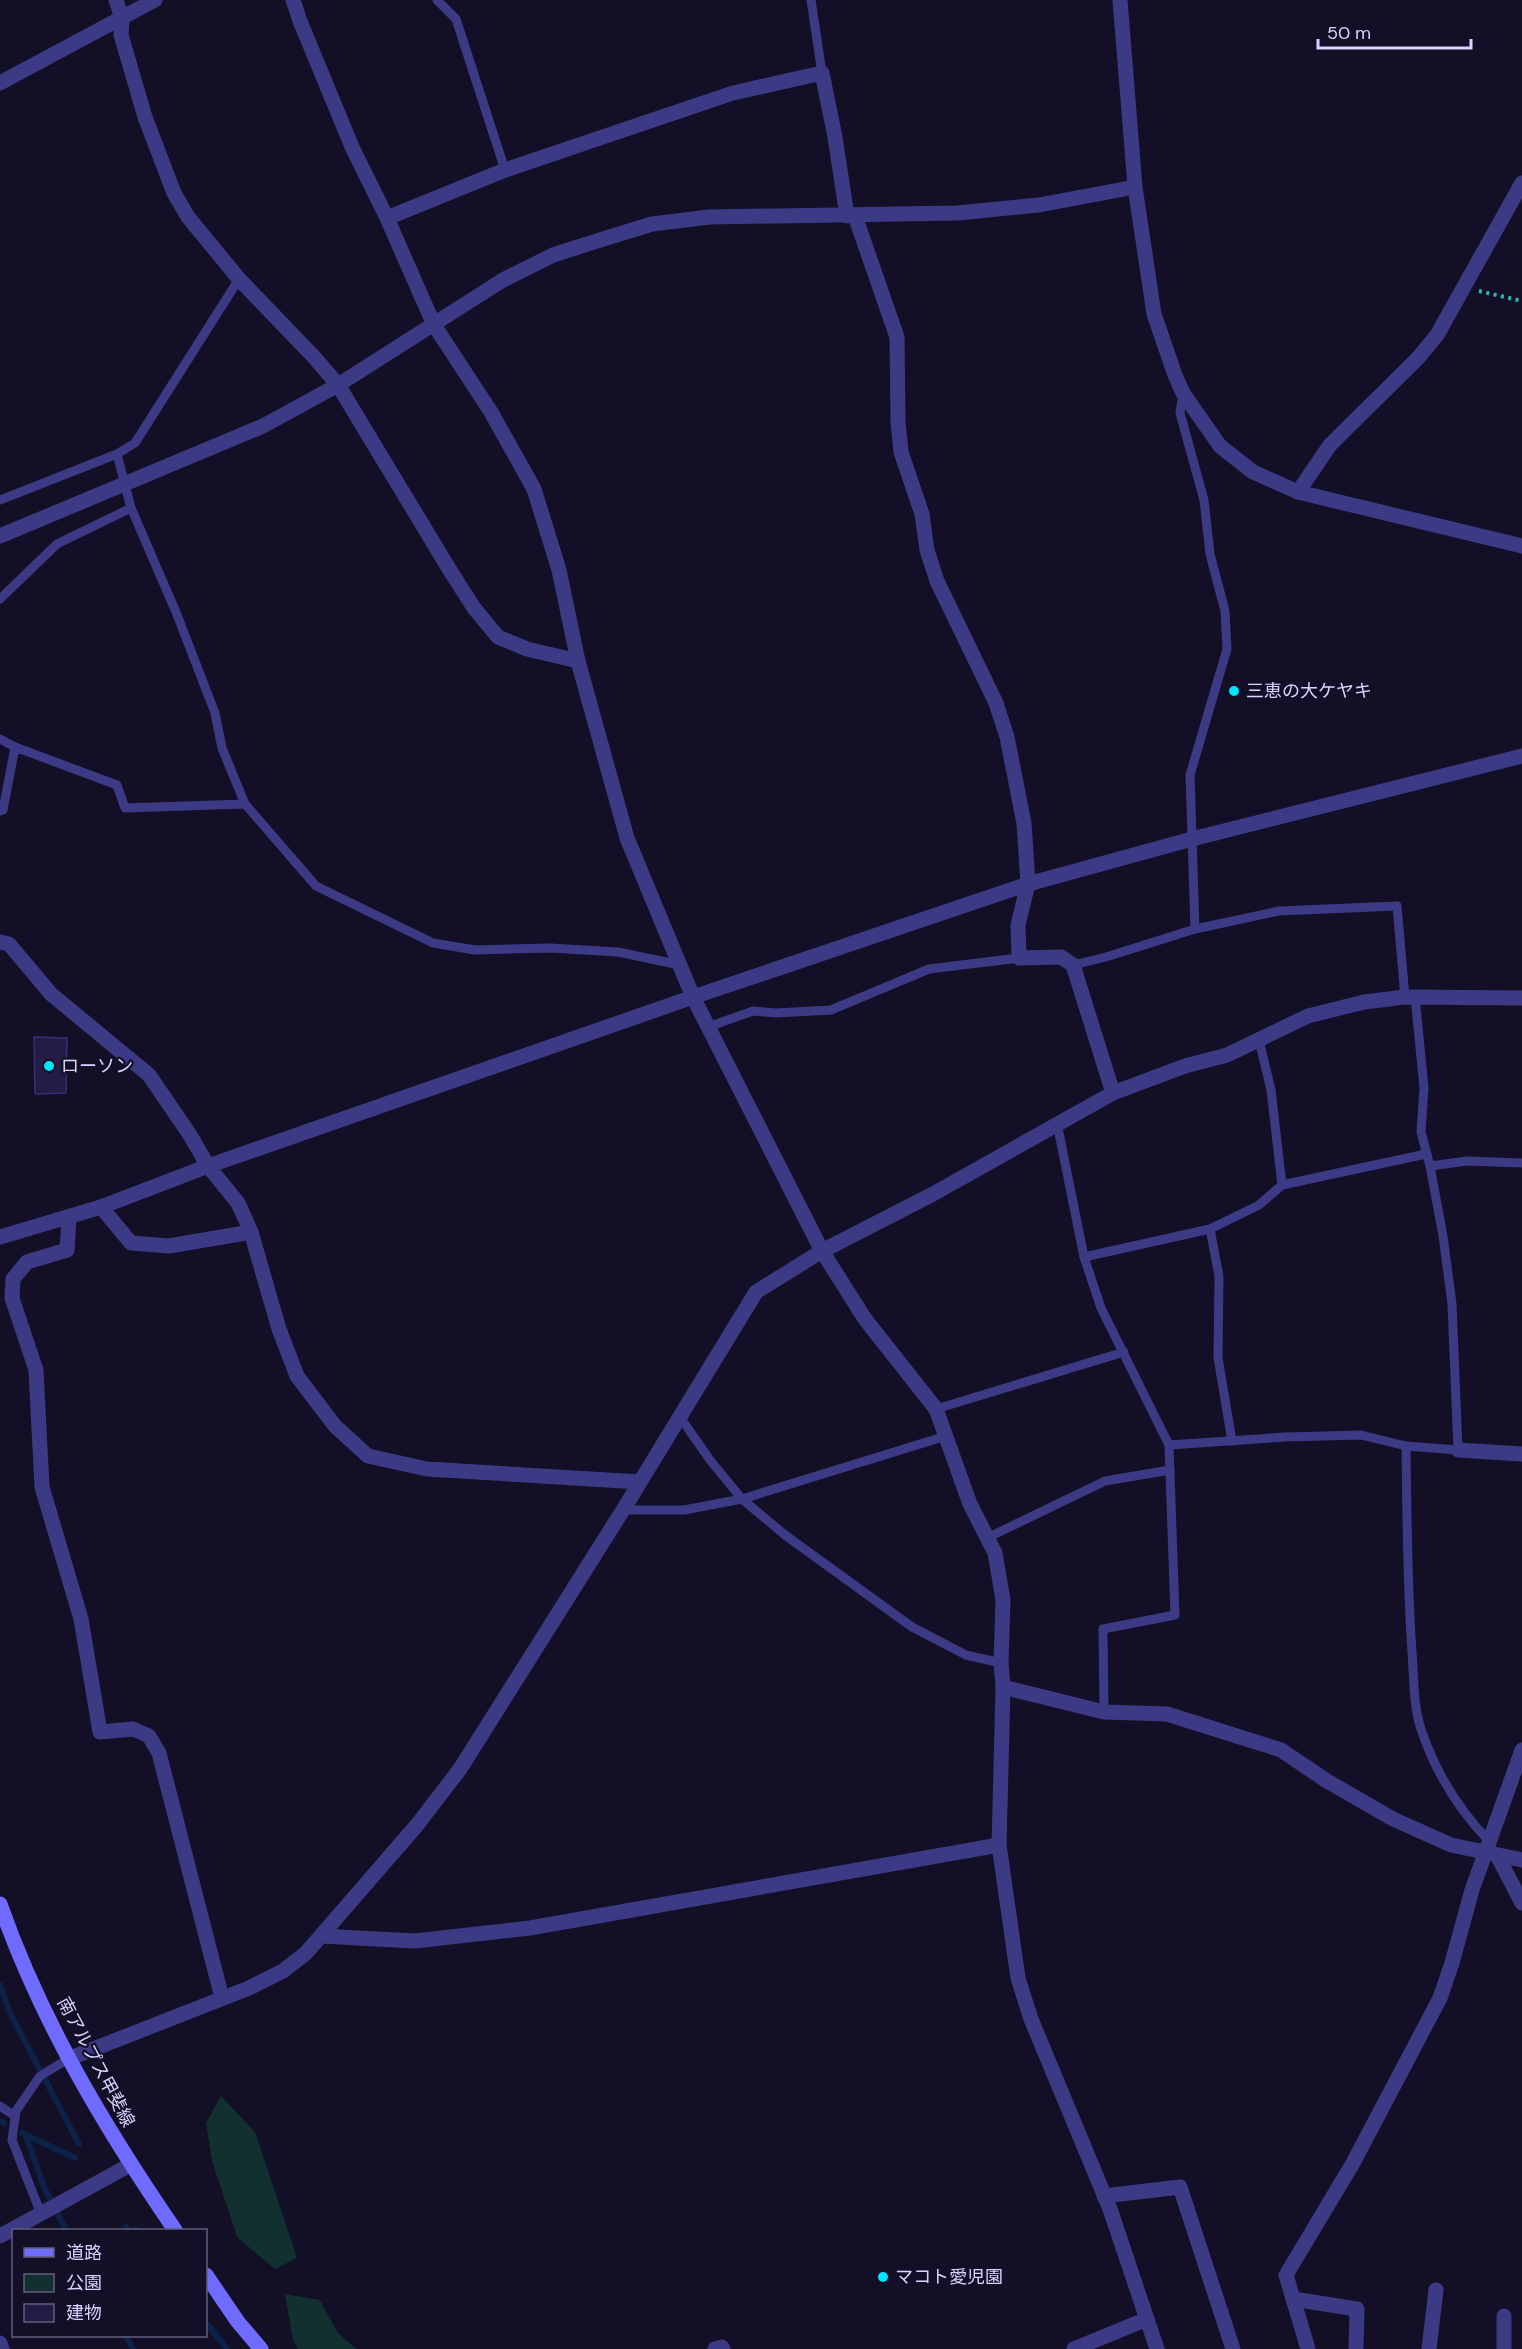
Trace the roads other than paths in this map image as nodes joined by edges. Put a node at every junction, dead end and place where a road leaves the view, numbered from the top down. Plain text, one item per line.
1 (116, 0) edge
2 (155, 0) edge
3 (294, 0) edge
4 (437, 0) edge
5 (811, 0) edge
6 (1120, 0) edge
7 (122, 18) junction
8 (822, 73) junction
9 (0, 84) edge
10 (505, 170) junction
11 (1522, 183) edge
12 (1135, 187) junction
13 (851, 216) junction
14 (387, 218) junction
15 (239, 279) junction
16 (434, 325) junction
17 (338, 385) junction
18 (1183, 393) junction
19 (117, 454) junction
20 (125, 482) junction
21 (1298, 492) junction
22 (0, 500) edge
23 (131, 508) junction
24 (0, 536) edge
25 (1522, 546) edge
26 (0, 599) edge
27 (578, 661) junction
28 (0, 739) edge
29 (15, 747) junction
30 (1522, 756) edge
31 (245, 804) junction
32 (0, 811) edge
33 (1192, 839) junction
34 (1028, 884) junction
35 (1195, 929) junction
36 (0, 942) edge
37 (1019, 958) junction
38 (680, 965) junction
39 (1073, 965) junction
40 (693, 997) junction
41 (1410, 997) junction
42 (1522, 999) edge
43 (708, 1027) junction
44 (1259, 1040) junction
45 (1113, 1093) junction
46 (1057, 1123) junction
47 (1426, 1154) junction
48 (1522, 1163) edge
49 (208, 1166) junction
50 (1430, 1166) junction
51 (1282, 1185) junction
52 (101, 1207) junction
53 (69, 1218) junction
54 (1210, 1229) junction
55 (251, 1232) junction
56 (0, 1237) edge
57 (822, 1251) junction
58 (1084, 1257) junction
59 (1124, 1352) junction
60 (936, 1409) junction
61 (680, 1417) junction
62 (946, 1436) junction
63 (1232, 1441) junction
64 (1169, 1445) junction
65 (1406, 1446) junction
66 (1458, 1450) junction
67 (1522, 1454) edge
68 (1170, 1470) junction
69 (640, 1482) junction
70 (742, 1499) junction
71 (623, 1510) junction
72 (987, 1538) junction
73 (1002, 1663) junction
74 (1004, 1687) junction
75 (1104, 1712) junction
76 (1522, 1750) edge
77 (999, 1845) junction
78 (1490, 1850) junction
79 (1522, 1860) edge
80 (0, 1904) edge
81 (1522, 1904) edge
82 (321, 1936) junction
83 (222, 1998) junction
84 (68, 2059) junction
85 (0, 2106) edge
86 (15, 2116) junction
87 (130, 2165) junction
88 (1104, 2196) junction
89 (41, 2214) junction
90 (13, 2229) edge
91 (174, 2229) edge
92 (207, 2277) edge
93 (1436, 2290) dead end
94 (1293, 2299) junction
95 (1504, 2316) dead end
96 (1147, 2319) junction
97 (0, 2343) edge
98 (2, 2349) edge
99 (261, 2349) edge
100 (715, 2349) edge
101 (723, 2349) edge
102 (1074, 2349) edge
103 (1157, 2349) edge
104 (1233, 2349) edge
105 (1308, 2349) edge
106 (1356, 2349) edge
107 (1429, 2349) edge
108 (1504, 2349) edge

1 - 7 street
2 - 7 street
3 - 14 street
4 - 10 lane
5 - 8 lane
6 - 12 street
7 - 9 street
7 - 15 street
8 - 10 street
8 - 13 street
10 - 14 street
11 - 21 street
12 - 13 street
12 - 18 street
13 - 16 street
13 - 34 street
14 - 16 street
15 - 17 street
15 - 19 lane
16 - 17 street
16 - 27 street
17 - 20 street
17 - 27 street
18 - 21 street
18 - 33 lane
19 - 20 lane
19 - 22 lane
20 - 23 lane
20 - 24 street
21 - 25 street
23 - 26 lane
23 - 31 lane
27 - 38 street
28 - 29 lane
29 - 31 lane
29 - 32 lane
30 - 33 street
31 - 38 lane
33 - 34 street
33 - 35 lane
34 - 37 street
34 - 40 street
35 - 39 lane
35 - 41 lane
36 - 49 street
37 - 39 street
37 - 43 lane
38 - 40 street
39 - 45 street
40 - 43 street
40 - 49 street
41 - 42 street
41 - 44 street
41 - 47 lane
43 - 57 street
44 - 45 street
44 - 51 lane
45 - 46 street
46 - 57 street
46 - 58 lane
47 - 50 lane
47 - 51 lane
48 - 50 lane
49 - 52 street
49 - 55 street
50 - 66 lane
51 - 54 lane
52 - 53 street
52 - 55 street
53 - 56 street
53 - 83 street
54 - 58 lane
54 - 63 lane
55 - 69 street
57 - 60 street
57 - 61 street
58 - 59 lane
59 - 60 lane
59 - 64 lane
60 - 62 street
61 - 69 street
61 - 70 lane
62 - 70 lane
62 - 72 street
63 - 64 lane
63 - 65 lane
64 - 68 lane
65 - 66 lane
65 - 78 lane
66 - 67 street
68 - 72 lane
68 - 75 lane
69 - 71 street
70 - 71 lane
70 - 73 lane
71 - 82 street
72 - 73 street
73 - 74 street
74 - 75 street
74 - 77 street
75 - 78 street
76 - 78 street
77 - 82 street
77 - 88 street
78 - 79 street
78 - 81 street
78 - 94 street
80 - 84 main road, 南アルプス甲斐線
82 - 83 street
83 - 84 street
84 - 86 lane
84 - 87 main road, 南アルプス甲斐線
85 - 86 lane
86 - 89 lane
87 - 89 street
87 - 91 main road, 南アルプス甲斐線
88 - 96 street
88 - 104 street
89 - 90 street
92 - 99 main road
93 - 107 street
94 - 105 street
94 - 106 street
95 - 108 street
96 - 102 street
96 - 103 street
97 - 98 street
100 - 101 street

